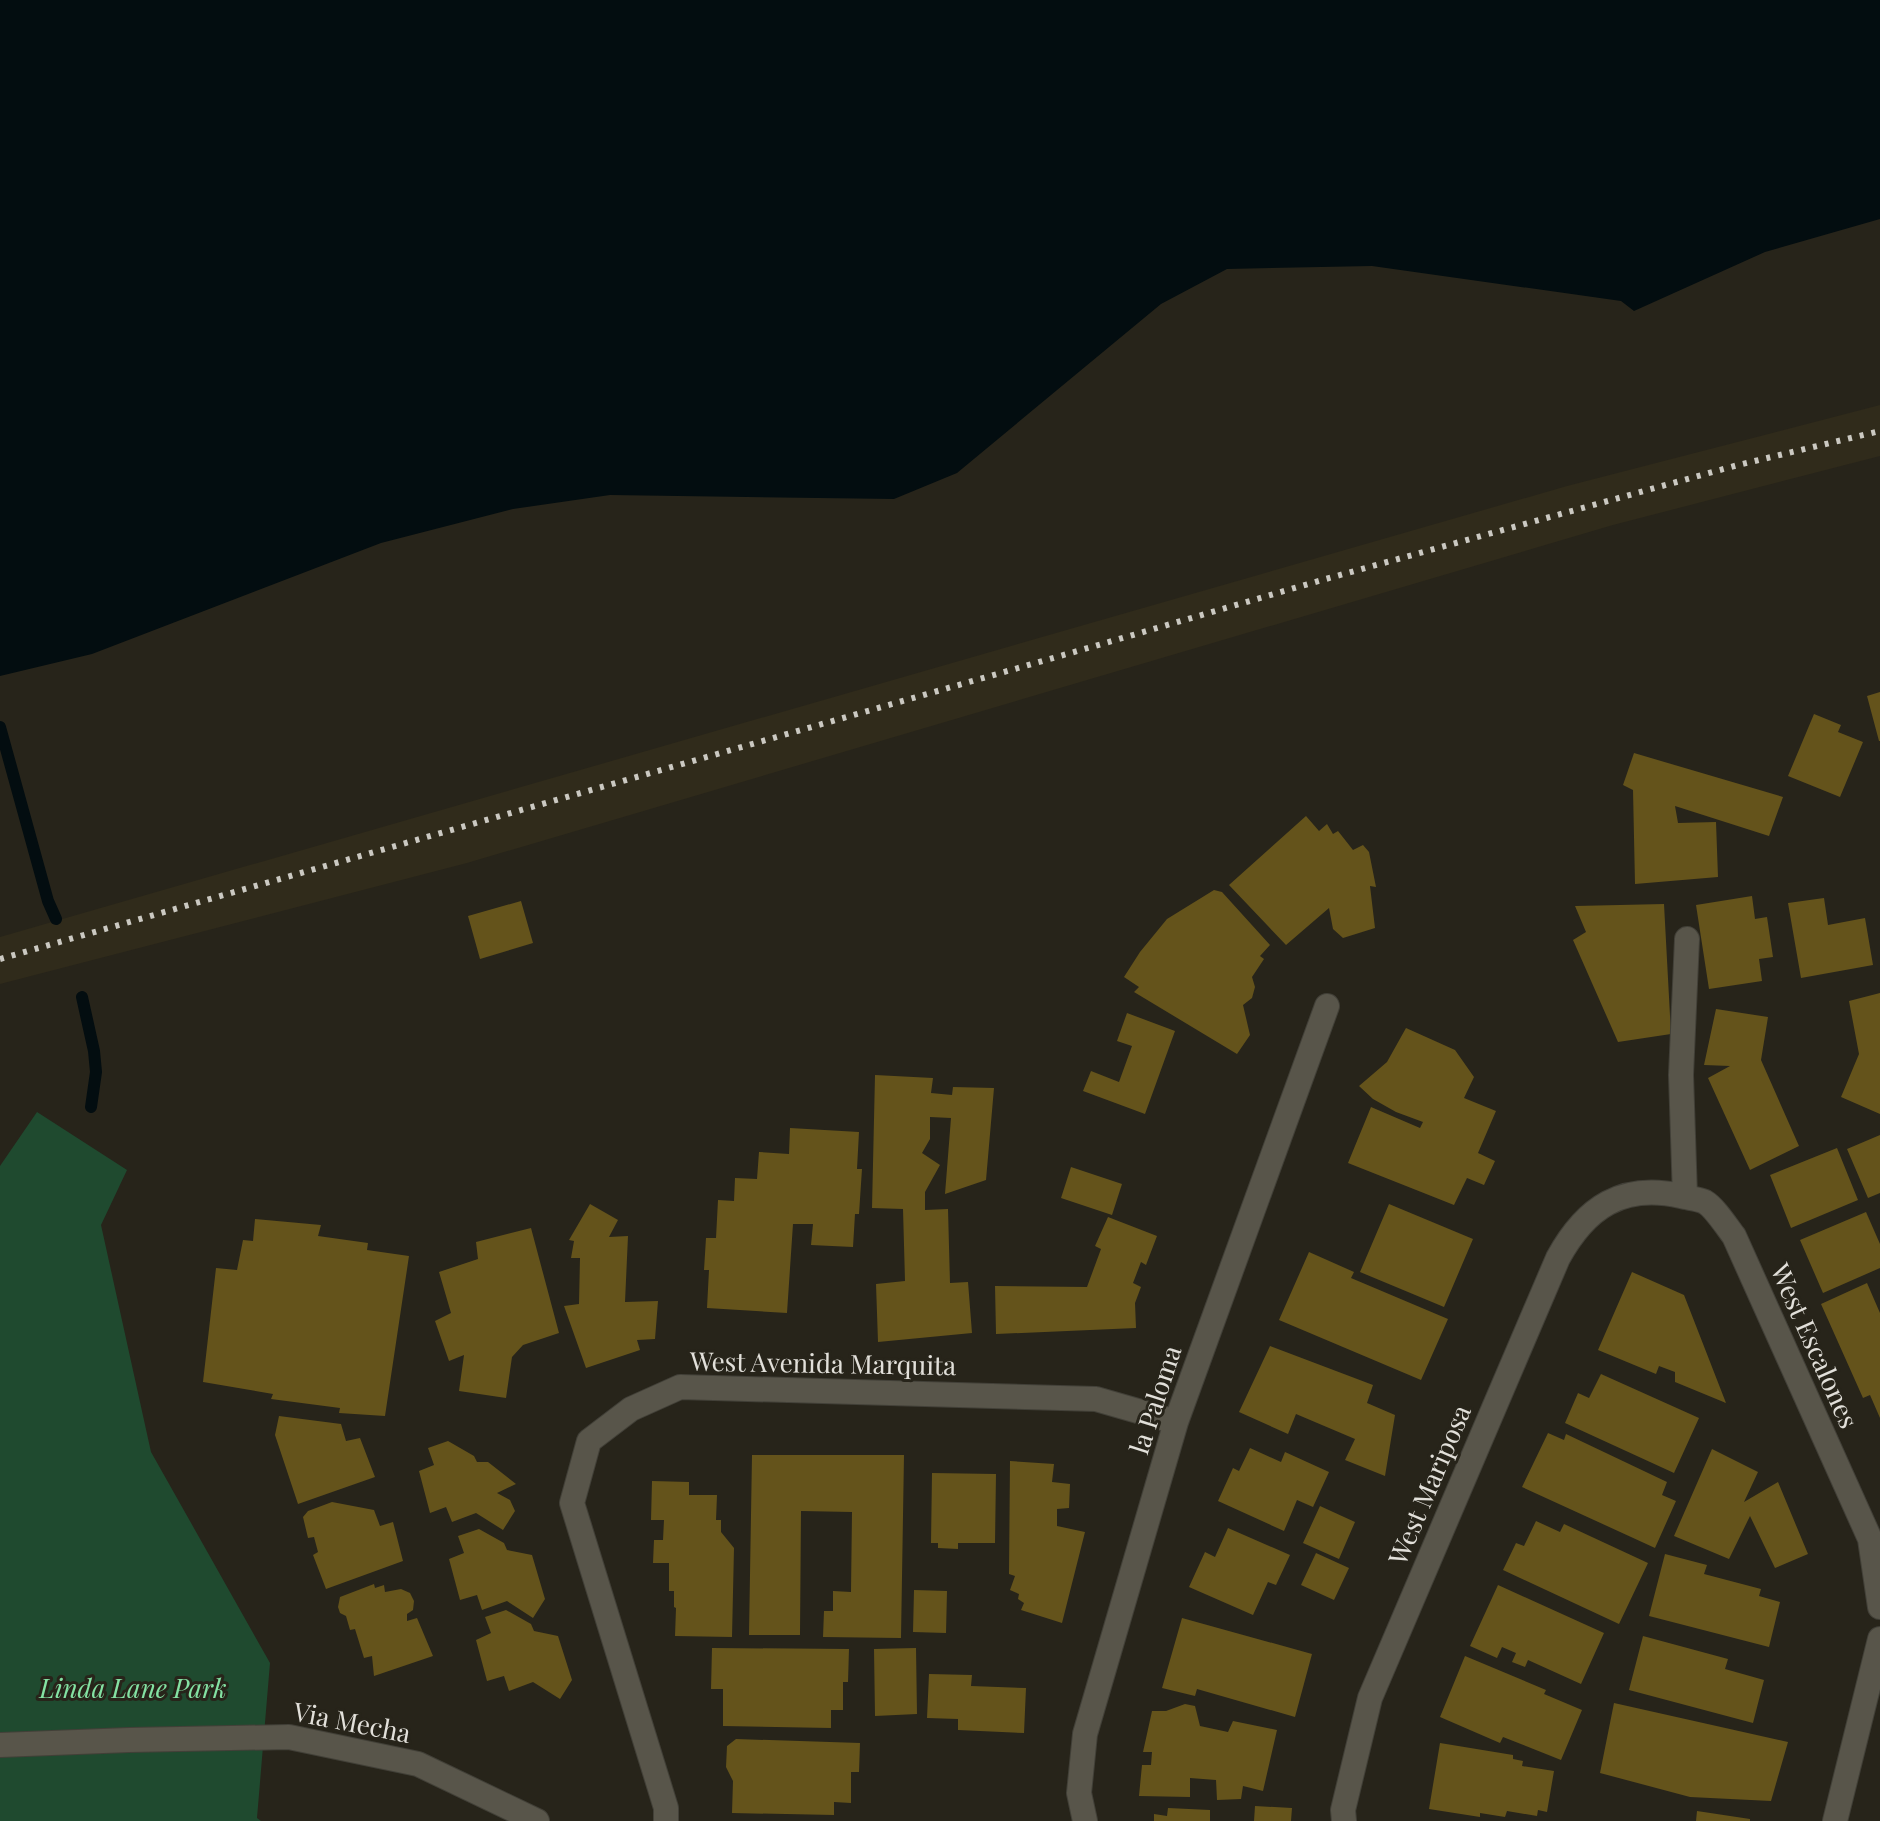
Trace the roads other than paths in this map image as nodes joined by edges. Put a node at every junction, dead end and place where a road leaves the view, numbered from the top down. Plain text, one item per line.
1 (1687, 939) dead end
2 (1327, 1006) dead end
3 (1616, 1197) joint
4 (1685, 1197) junction
5 (1176, 1422) junction
6 (1880, 1607) edge
7 (1880, 1639) edge
8 (0, 1745) edge
9 (537, 1821) edge
10 (666, 1821) edge
11 (1085, 1821) edge
12 (1344, 1821) edge
13 (1835, 1821) edge

1 - 4 street
2 - 5 street, la Paloma
3 - 4 street, West Escalones
3 - 12 street, West Mariposa
4 - 6 street, West Escalones
5 - 10 street, West Avenida Marquita
5 - 11 street, la Paloma
7 - 13 street
8 - 9 street, Via Mecha

